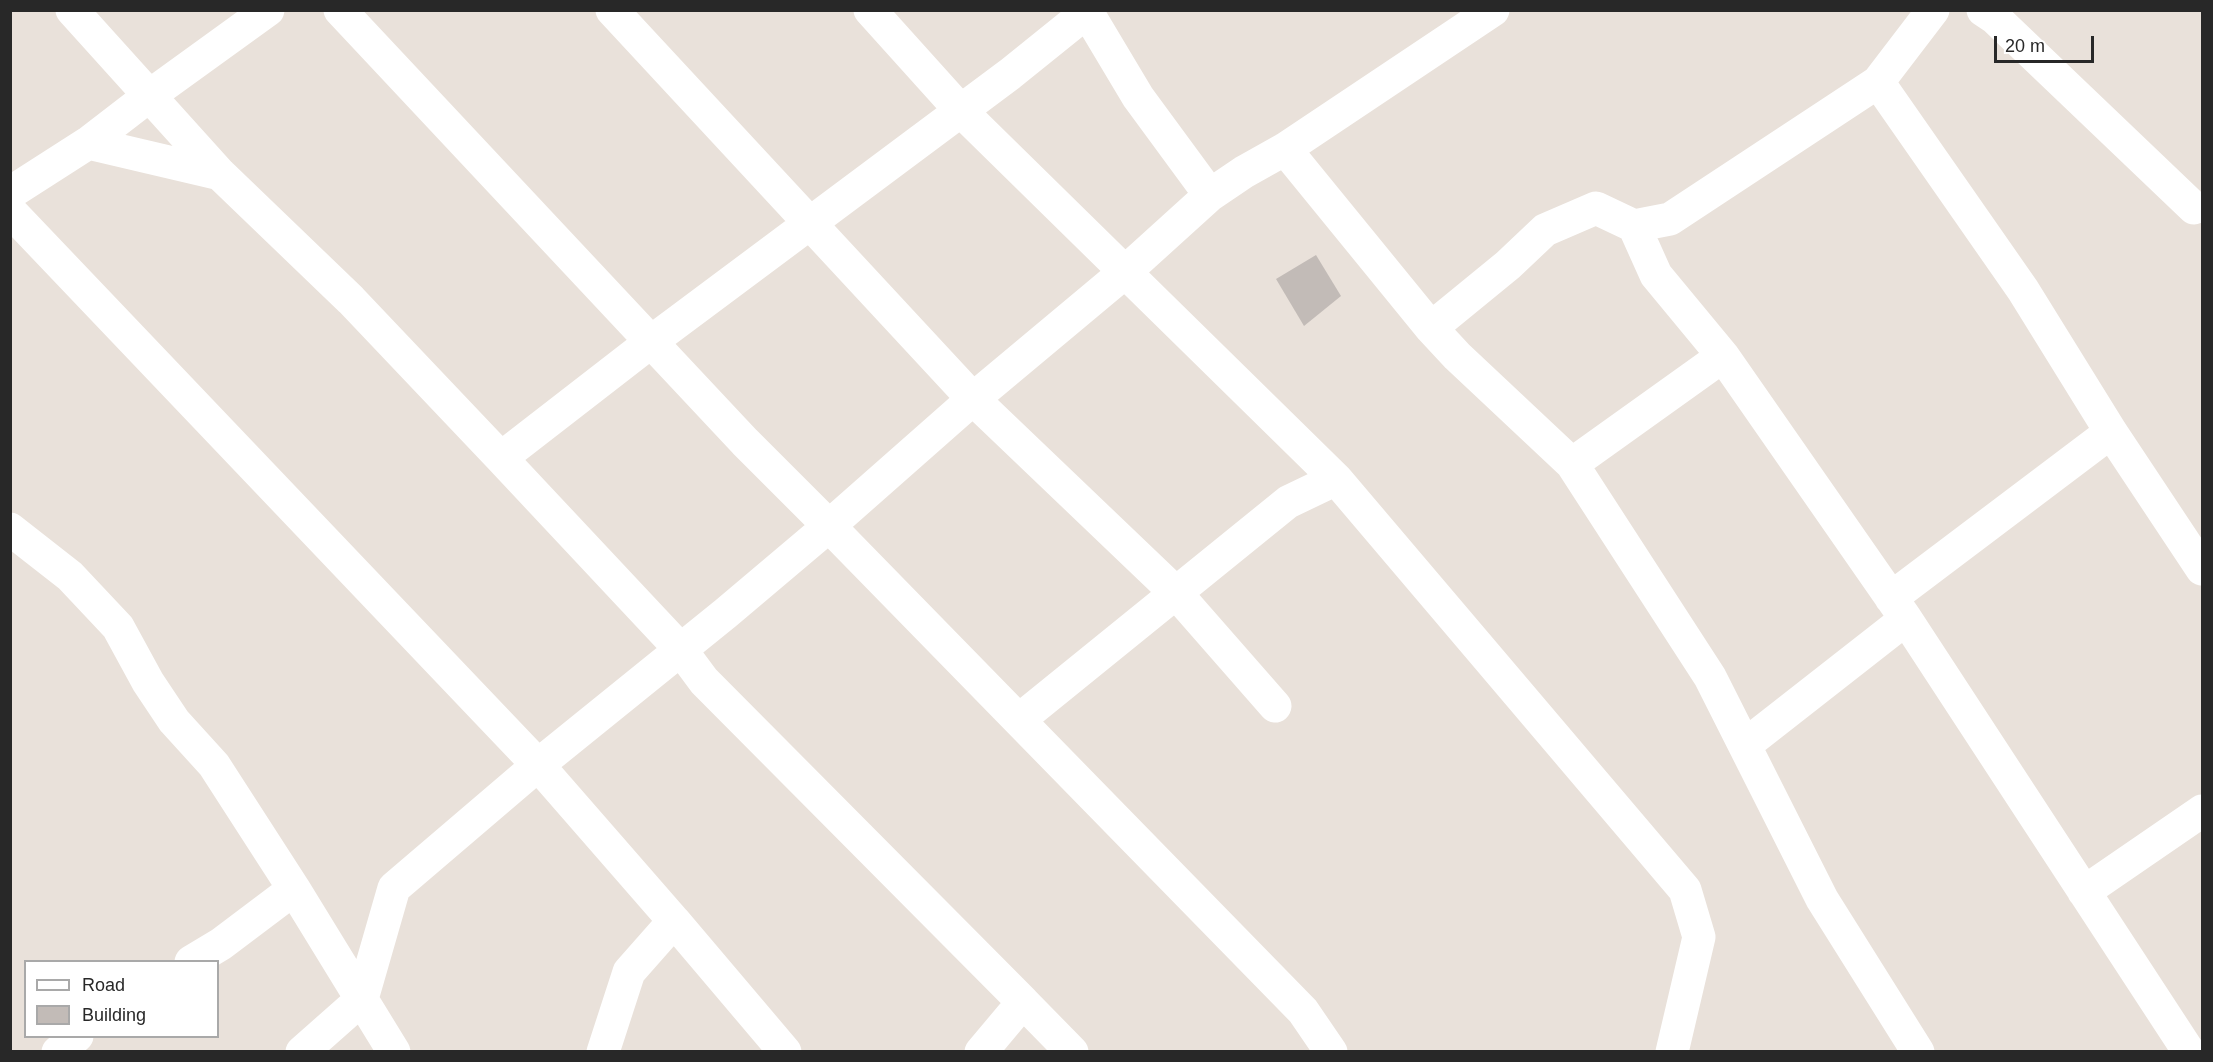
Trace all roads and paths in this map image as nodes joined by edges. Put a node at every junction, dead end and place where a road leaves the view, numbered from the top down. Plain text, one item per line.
1 (72, 10) edge
2 (268, 10) edge
3 (340, 10) edge
4 (612, 10) edge
5 (870, 10) edge
6 (1493, 10) edge
7 (1933, 10) edge
8 (1983, 10) edge
9 (1087, 11) edge
10 (1878, 82) junction
11 (149, 96) junction
12 (961, 111) junction
13 (88, 143) junction
14 (1285, 149) junction
15 (220, 174) junction
16 (1227, 183) junction
17 (10, 193) edge
18 (2194, 208) dead end
19 (10, 211) edge
20 (810, 225) junction
21 (1634, 226) junction
22 (1125, 272) junction
23 (1431, 328) junction
24 (652, 341) junction
25 (1723, 356) junction
26 (973, 399) junction
27 (2111, 432) junction
28 (501, 458) junction
29 (1572, 464) junction
30 (1336, 479) junction
31 (830, 526) junction
32 (10, 529) edge
33 (2202, 569) edge
34 (1176, 593) junction
35 (1899, 609) junction
36 (681, 650) junction
37 (1275, 705) dead end
38 (1019, 720) junction
39 (1745, 745) junction
40 (538, 765) junction
41 (2202, 811) edge
42 (294, 889) junction
43 (2084, 892) junction
44 (674, 921) junction
45 (194, 960) edge
46 (362, 999) junction
47 (1023, 1002) junction
48 (75, 1038) edge
49 (58, 1052) edge
50 (302, 1052) edge
51 (394, 1052) edge
52 (603, 1052) edge
53 (785, 1052) edge
54 (981, 1052) edge
55 (1072, 1052) edge
56 (1332, 1052) edge
57 (1672, 1052) edge
58 (1918, 1052) edge
59 (2189, 1052) edge

1 - 11 street
2 - 11 street
3 - 24 street
4 - 20 street
5 - 12 street
6 - 14 street
7 - 10 street
8 - 18 street
9 - 12 street
9 - 16 street
10 - 21 street
10 - 27 street
11 - 13 street
11 - 15 street
12 - 20 street
12 - 22 street
13 - 15 street
13 - 17 street
14 - 16 street
14 - 23 street
15 - 28 street
16 - 22 street
19 - 40 street
20 - 24 street
20 - 26 street
21 - 23 street
21 - 25 street
22 - 26 street
22 - 30 street
23 - 29 street
24 - 28 street
24 - 31 street
25 - 29 street
25 - 35 street
26 - 31 street
26 - 34 street
27 - 33 street
27 - 35 street
28 - 36 street
29 - 39 street
30 - 34 street
30 - 57 street
31 - 36 street
31 - 38 street
32 - 42 street
34 - 37 street
34 - 38 street
35 - 39 street
35 - 43 street
36 - 40 street
36 - 47 street
38 - 56 street
39 - 58 street
40 - 44 street
40 - 46 street
41 - 43 street
42 - 45 street
42 - 46 street
43 - 59 street
44 - 52 street
44 - 53 street
46 - 50 street
46 - 51 street
47 - 54 street
47 - 55 street
48 - 49 street

